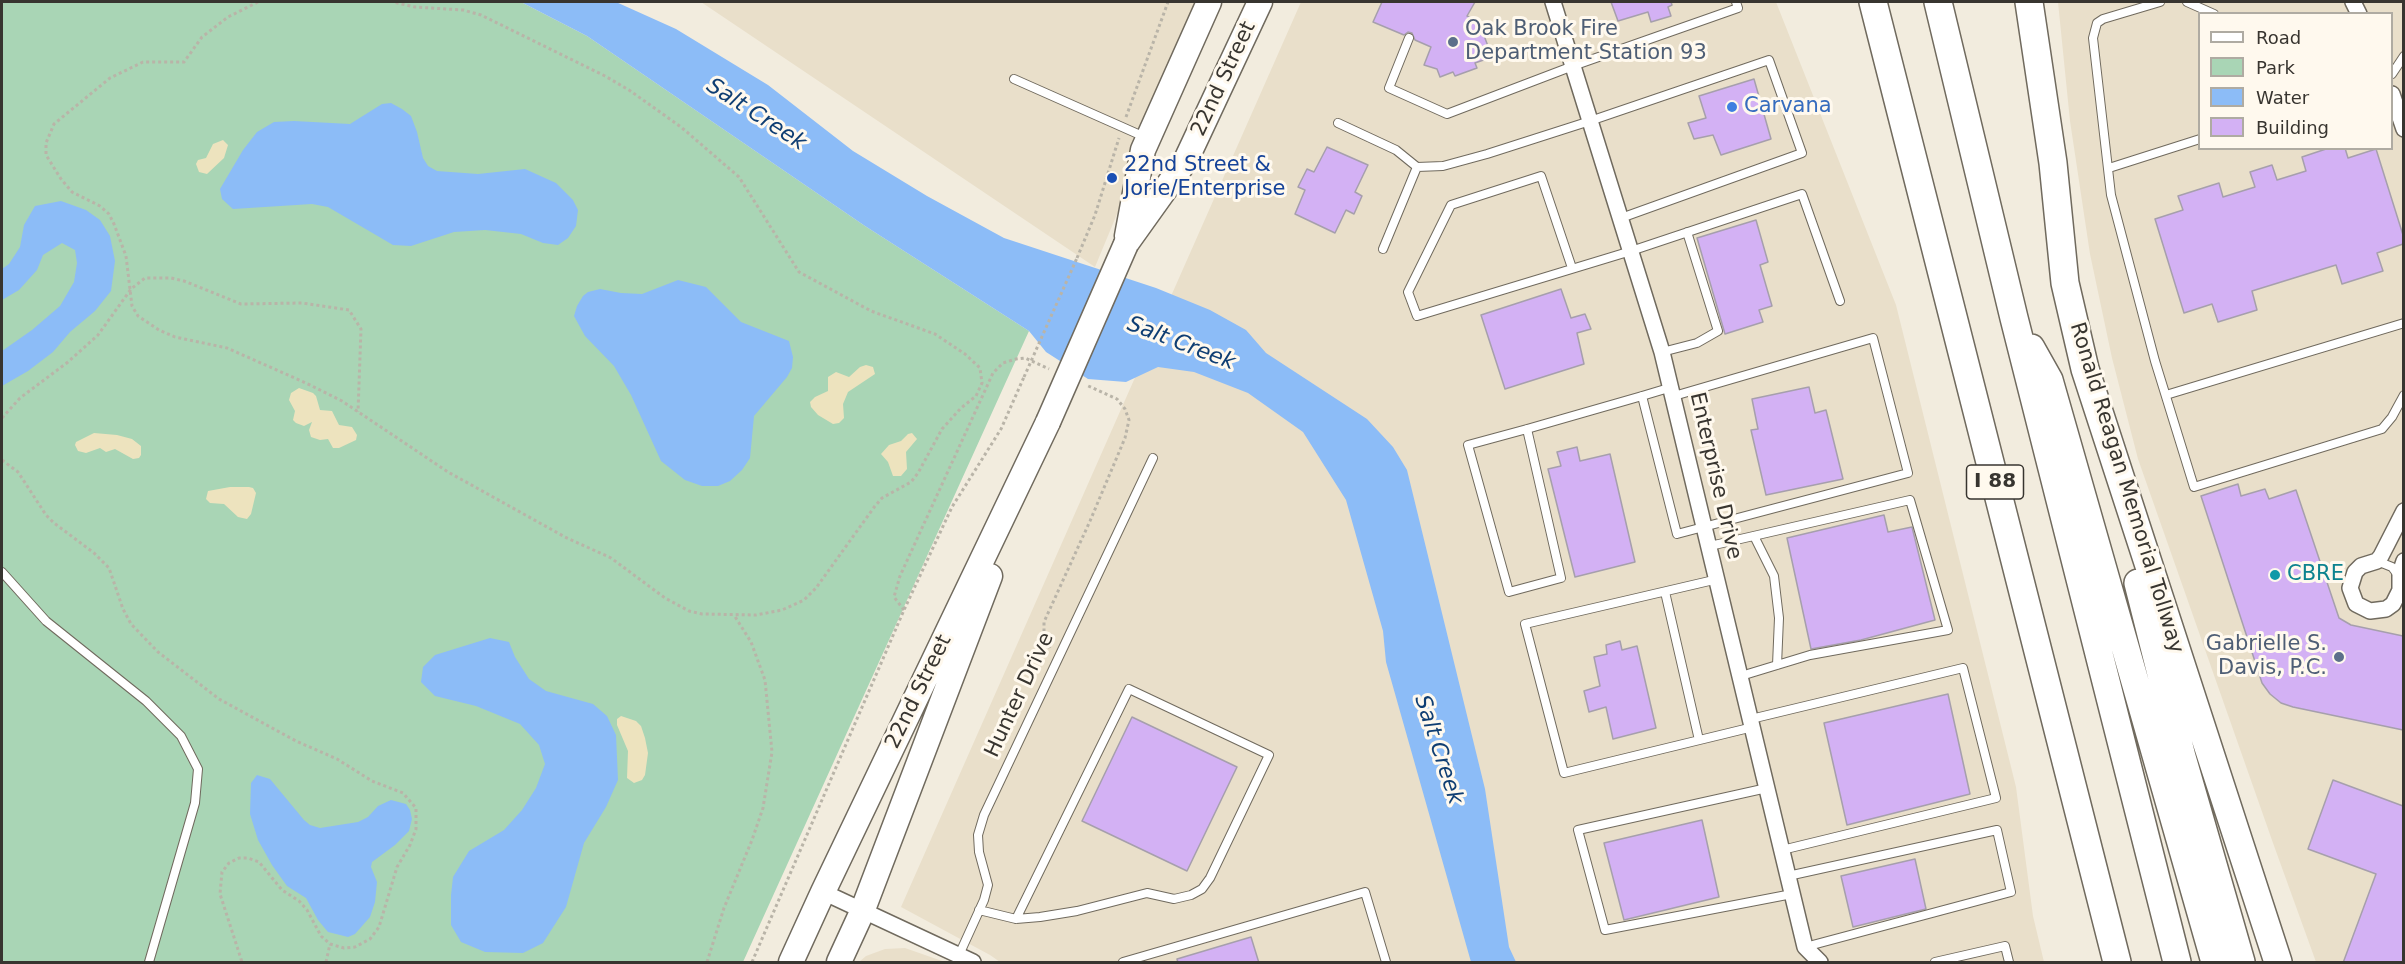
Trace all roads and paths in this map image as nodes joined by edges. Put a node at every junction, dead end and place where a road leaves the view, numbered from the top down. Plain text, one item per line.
1 (258, 2) edge
2 (393, 2) edge
3 (1209, 2) edge
4 (1260, 2) edge
5 (1553, 2) edge
6 (1736, 2) edge
7 (1873, 2) edge
8 (1938, 2) edge
9 (2029, 2) edge
10 (2160, 2) edge
11 (2187, 2) edge
12 (2210, 12) edge
13 (1409, 38) dead end
14 (2403, 56) edge
15 (1573, 66) junction
16 (2393, 71) edge
17 (1014, 79) dead end
18 (2393, 100) edge
19 (1590, 121) junction
20 (1338, 123) dead end
21 (2403, 129) edge
22 (1148, 139) junction
23 (2198, 139) edge
24 (1417, 167) junction
25 (2109, 168) junction
26 (1621, 218) junction
27 (1688, 232) junction
28 (1126, 244) junction
29 (1383, 249) dead end
30 (1631, 251) junction
31 (1077, 258) dead end
32 (1572, 268) junction
33 (131, 290) junction
34 (1840, 301) dead end
35 (2014, 318) junction
36 (2403, 323) edge
37 (1662, 352) junction
38 (1025, 358) dead end
39 (2085, 369) junction
40 (1673, 392) junction
41 (1106, 393) dead end
42 (2166, 395) junction
43 (2403, 395) edge
44 (1642, 396) junction
45 (358, 413) junction
46 (2, 418) edge
47 (1048, 422) junction
48 (1527, 429) junction
49 (1153, 458) dead end
50 (2, 460) edge
51 (2403, 511) edge
52 (1705, 526) junction
53 (1754, 536) junction
54 (1710, 546) junction
55 (2377, 561) junction
56 (2403, 561) edge
57 (2, 572) edge
58 (1718, 579) junction
59 (2401, 582) junction
60 (1665, 592) junction
61 (2400, 599) edge
62 (904, 610) junction
63 (734, 615) junction
64 (1058, 655) junction
65 (1777, 665) junction
66 (1741, 676) junction
67 (1752, 723) junction
68 (1699, 740) junction
69 (1767, 788) junction
70 (1782, 850) junction
71 (1788, 876) junction
72 (823, 892) junction
73 (1792, 894) junction
74 (979, 910) junction
75 (862, 912) junction
76 (1016, 919) junction
77 (330, 944) junction
78 (1805, 948) junction
79 (966, 959) edge
80 (149, 963) edge
81 (242, 963) edge
82 (326, 963) edge
83 (707, 963) edge
84 (752, 963) edge
85 (791, 963) edge
86 (839, 963) edge
87 (1123, 963) edge
88 (1386, 963) edge
89 (1820, 963) edge
90 (1935, 963) edge
91 (2009, 963) edge
92 (2118, 963) edge
93 (2177, 963) edge
94 (2215, 963) edge
95 (2241, 963) edge
96 (2278, 963) edge

1 - 33 path
2 - 63 path
3 - 22 main road, 22nd Street
4 - 28 main road, 22nd Street
5 - 15 street, Enterprise Drive
6 - 15 lane
7 - 92 highway, I 88
8 - 35 highway, I 88
9 - 39 highway, Ronald Reagan Memorial Tollway
10 - 25 lane
11 - 12 lane
13 - 15 lane
14 - 16 lane
15 - 19 street, Enterprise Drive
17 - 22 lane
18 - 21 street
19 - 24 lane
19 - 26 street, Enterprise Drive
19 - 26 lane
20 - 24 lane
22 - 28 main road, 22nd Street
23 - 25 lane
24 - 29 lane
25 - 42 lane
26 - 30 street, Enterprise Drive
27 - 30 lane
27 - 34 lane
27 - 37 lane
28 - 47 main road, 22nd Street, bridge
30 - 32 lane
30 - 37 street, Enterprise Drive
31 - 62 path, bridge
32 - 32 lane
33 - 45 path
33 - 45 path
33 - 46 path
35 - 93 highway, I 88
35 - 94 highway
36 - 42 lane
37 - 40 street, Enterprise Drive
38 - 62 path
39 - 95 highway
39 - 96 highway, Ronald Reagan Memorial Tollway
40 - 44 lane
40 - 52 street, Enterprise Drive
40 - 52 lane
41 - 64 path
42 - 43 lane
44 - 48 lane
44 - 52 lane
45 - 63 path
47 - 72 main road, 22nd Street
47 - 75 main road, 22nd Street
48 - 48 lane
49 - 64 lane, Hunter Drive
50 - 77 path
51 - 55 street
52 - 54 street, Enterprise Drive
53 - 54 lane
53 - 65 lane
53 - 65 lane
54 - 58 street, Enterprise Drive
55 - 59 lane
55 - 61 street
56 - 59 street
57 - 80 lane
58 - 60 lane
58 - 66 street, Enterprise Drive
59 - 61 street
60 - 68 lane
60 - 68 lane
62 - 84 path
63 - 83 path
64 - 74 lane, Hunter Drive
65 - 66 lane
66 - 67 street, Enterprise Drive
67 - 68 lane
67 - 69 street, Enterprise Drive
67 - 70 lane
69 - 70 street, Enterprise Drive
69 - 73 lane
70 - 71 street, Enterprise Drive
71 - 73 street, Enterprise Drive
71 - 78 lane
72 - 75 street
72 - 85 main road, 22nd Street
73 - 78 street, Enterprise Drive
74 - 76 lane
74 - 79 lane, Hunter Drive
75 - 79 street
75 - 86 main road, 22nd Street
76 - 76 lane
77 - 81 path
77 - 82 path
78 - 89 street
87 - 88 lane
90 - 91 lane

